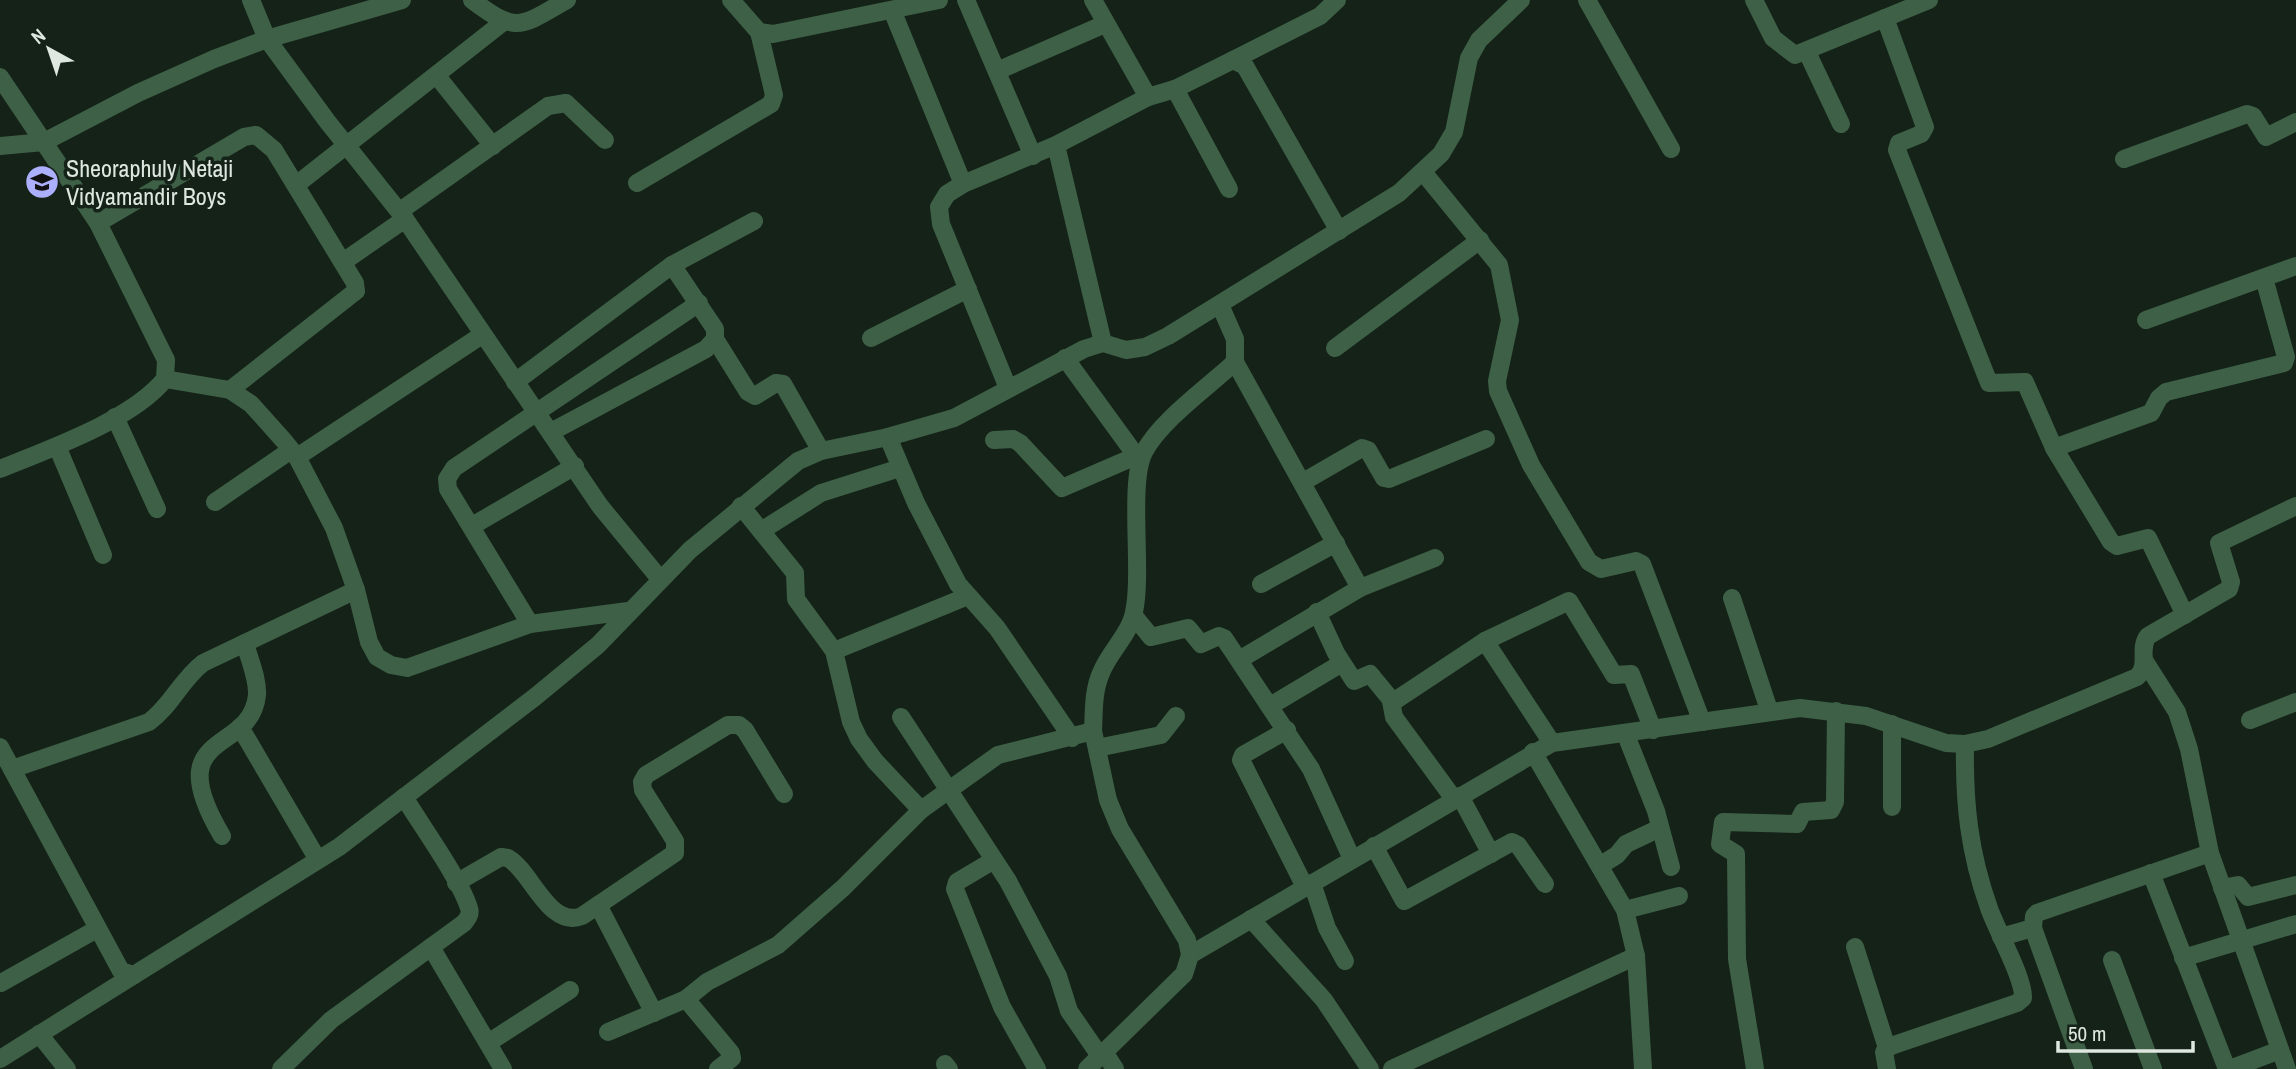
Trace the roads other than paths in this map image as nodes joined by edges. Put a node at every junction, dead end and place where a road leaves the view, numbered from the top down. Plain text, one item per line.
1 (251, 0) edge
2 (402, 0) edge
3 (472, 0) edge
4 (567, 0) edge
5 (731, 0) edge
6 (939, 0) edge
7 (966, 0) edge
8 (1093, 0) edge
9 (1337, 0) edge
10 (1521, 0) edge
11 (1587, 0) edge
12 (1754, 0) edge
13 (1929, 0) edge
14 (892, 10) junction
15 (1885, 18) junction
16 (502, 23) junction
17 (1105, 23) junction
18 (759, 32) junction
19 (267, 38) junction
20 (1807, 52) junction
21 (1233, 60) junction
22 (997, 71) junction
23 (437, 76) junction
24 (0, 77) edge
25 (1175, 89) junction
26 (1148, 97) junction
27 (2296, 122) edge
28 (1841, 124) dead end
29 (605, 140) dead end
30 (44, 142) junction
31 (346, 144) junction
32 (1056, 145) junction
33 (0, 146) edge
34 (493, 146) junction
35 (1671, 149) dead end
36 (1033, 156) junction
37 (2124, 159) dead end
38 (1423, 172) junction
39 (637, 183) dead end
40 (963, 184) junction
41 (296, 185) junction
42 (1229, 189) dead end
43 (402, 215) junction
44 (754, 221) dead end
45 (97, 223) junction
46 (1339, 231) junction
47 (1480, 240) junction
48 (343, 262) junction
49 (672, 265) junction
50 (2296, 266) edge
51 (2264, 278) junction
52 (968, 289) junction
53 (699, 303) junction
54 (1220, 305) junction
55 (2146, 320) dead end
56 (482, 335) junction
57 (872, 338) dead end
58 (715, 339) junction
59 (1103, 343) junction
60 (1335, 348) dead end
61 (1065, 358) junction
62 (1236, 362) junction
63 (165, 379) junction
64 (515, 382) junction
65 (1008, 388) junction
66 (229, 390) junction
67 (538, 414) junction
68 (115, 417) junction
69 (551, 432) junction
70 (888, 437) junction
71 (1486, 439) dead end
72 (994, 440) dead end
73 (57, 446) junction
74 (2054, 448) junction
75 (821, 451) junction
76 (294, 454) junction
77 (1140, 455) junction
78 (575, 466) junction
79 (900, 468) junction
80 (0, 469) edge
81 (1303, 482) junction
82 (215, 502) dead end
83 (741, 506) junction
84 (2296, 506) edge
85 (157, 509) dead end
86 (472, 526) junction
87 (761, 531) junction
88 (1336, 543) junction
89 (103, 555) dead end
90 (1435, 558) dead end
91 (660, 579) junction
92 (1261, 584) dead end
93 (1360, 588) junction
94 (356, 590) junction
95 (968, 596) junction
96 (1732, 598) dead end
97 (628, 611) junction
98 (1317, 612) junction
99 (2185, 615) junction
100 (1133, 616) junction
101 (530, 624) junction
102 (1485, 641) junction
103 (244, 643) junction
104 (834, 651) junction
105 (1239, 660) junction
106 (2144, 660) junction
107 (1342, 663) junction
108 (1391, 701) junction
109 (2296, 702) edge
110 (1269, 706) junction
111 (1769, 710) junction
112 (1836, 711) junction
113 (1176, 716) dead end
114 (901, 717) dead end
115 (2250, 720) dead end
116 (1702, 722) junction
117 (1892, 724) junction
118 (240, 727) junction
119 (1287, 730) junction
120 (1653, 730) junction
121 (1626, 735) junction
122 (1072, 738) junction
123 (1095, 739) junction
124 (1552, 743) junction
125 (1965, 744) junction
126 (1533, 752) junction
127 (4, 757) edge
128 (948, 790) junction
129 (784, 794) dead end
130 (404, 797) junction
131 (1457, 798) junction
132 (1892, 807) dead end
133 (921, 810) junction
134 (1660, 828) junction
135 (222, 836) dead end
136 (1374, 846) junction
137 (2210, 853) junction
138 (1491, 854) junction
139 (1352, 859) junction
140 (318, 860) junction
141 (993, 860) junction
142 (1601, 865) junction
143 (1671, 867) dead end
144 (2151, 873) junction
145 (456, 883) junction
146 (1545, 884) dead end
147 (1308, 885) junction
148 (2296, 885) edge
149 (2222, 888) junction
150 (1679, 896) dead end
151 (598, 905) junction
152 (1625, 910) junction
153 (1251, 919) junction
154 (2296, 923) edge
155 (2034, 928) junction
156 (97, 929) junction
157 (2001, 937) junction
158 (2240, 940) junction
159 (431, 947) junction
160 (1855, 947) dead end
161 (1190, 955) junction
162 (1636, 957) junction
163 (2183, 958) junction
164 (2112, 960) dead end
165 (1345, 961) dead end
166 (134, 975) junction
167 (1, 983) edge
168 (570, 990) dead end
169 (686, 999) junction
170 (654, 1013) junction
171 (608, 1032) dead end
172 (39, 1034) junction
173 (488, 1043) junction
174 (1887, 1048) junction
175 (2280, 1050) junction
176 (0, 1059) edge
177 (1097, 1059) edge
178 (67, 1069) edge
179 (281, 1069) edge
180 (503, 1069) edge
181 (718, 1069) edge
182 (1037, 1069) edge
183 (1115, 1069) edge
184 (1370, 1069) edge
185 (1392, 1069) edge
186 (1643, 1069) edge
187 (1755, 1069) edge
188 (1887, 1069) edge
189 (2084, 1069) edge
190 (2153, 1069) edge
191 (2229, 1069) edge
192 (2287, 1069) edge

1 - 19 street
2 - 19 street
3 - 16 street
4 - 16 street
5 - 18 street
6 - 14 street
7 - 22 street
8 - 17 street
9 - 21 street
10 - 38 street
11 - 35 street
12 - 20 street
13 - 15 street
14 - 18 street
14 - 40 street
15 - 20 street
15 - 74 street
16 - 23 street
17 - 22 street
17 - 26 street
18 - 39 street
19 - 30 street
19 - 31 street
20 - 28 street
21 - 25 street
21 - 46 street
22 - 36 street
23 - 31 street
23 - 34 street
24 - 30 street
25 - 26 street
25 - 42 street
26 - 32 street
27 - 37 street
29 - 34 street
30 - 33 street
30 - 45 street
31 - 41 street
31 - 43 street
32 - 36 street
32 - 59 street
34 - 43 street
36 - 40 street
38 - 46 street
38 - 47 street
40 - 52 street
41 - 45 street
41 - 48 street
43 - 48 street
43 - 56 street
44 - 49 street
45 - 63 street
46 - 54 street
47 - 60 street
47 - 116 street
48 - 66 street
49 - 53 street
49 - 64 street
50 - 51 street
51 - 55 street
51 - 74 street
52 - 57 street
52 - 65 street
53 - 58 street
53 - 67 street
54 - 59 street
54 - 62 street
56 - 64 street
56 - 76 street
58 - 69 street
58 - 75 street
59 - 61 street
61 - 65 street
61 - 77 street
62 - 77 street
62 - 81 street
63 - 66 street
63 - 68 street
64 - 67 street
65 - 70 street
66 - 76 street
67 - 69 street
67 - 86 street
68 - 73 street
68 - 85 street
69 - 78 street
70 - 75 street
70 - 79 street
71 - 81 street
72 - 77 street
73 - 80 street
73 - 89 street
74 - 99 street
75 - 83 street
76 - 82 street
76 - 94 street
77 - 100 street
78 - 86 street
78 - 91 street
79 - 87 street
79 - 95 street
81 - 88 street
83 - 87 street
83 - 91 street
84 - 99 street
86 - 101 street
87 - 104 street
88 - 92 street
88 - 93 street
90 - 93 street
91 - 97 street
93 - 98 street
94 - 101 street
94 - 103 street
95 - 104 street
95 - 122 street
96 - 111 street
97 - 101 street
97 - 130 street
98 - 105 street
98 - 107 street
99 - 106 street
100 - 105 street
100 - 123 street
102 - 108 street
102 - 120 street
102 - 124 street
103 - 118 street
103 - 127 street
104 - 133 street
105 - 110 street
106 - 125 street
106 - 137 street
107 - 108 street
107 - 110 street
108 - 131 street
109 - 115 street
110 - 119 street
111 - 112 street
111 - 116 street
112 - 117 street
112 - 187 street
113 - 123 street
114 - 128 street
116 - 120 street
117 - 125 street
117 - 132 street
118 - 135 street
118 - 140 street
119 - 139 street
119 - 147 street
120 - 121 street
121 - 124 street
121 - 134 street
122 - 123 street
122 - 128 street
123 - 161 street
124 - 126 street
125 - 157 street
126 - 131 street
126 - 142 street
127 - 156 street
128 - 133 street
128 - 141 street
129 - 151 street
130 - 140 street
130 - 145 street
131 - 136 street
131 - 138 street
133 - 169 street
134 - 142 street
134 - 143 street
136 - 138 street
136 - 139 street
137 - 144 street
137 - 149 street
138 - 146 street
139 - 147 street
140 - 166 street
141 - 177 street
141 - 182 street
142 - 152 street
144 - 155 street
144 - 163 street
145 - 151 street
145 - 159 street
147 - 153 street
147 - 165 street
148 - 149 street
149 - 158 street
150 - 152 street
151 - 170 street
152 - 162 street
153 - 161 street
153 - 184 street
154 - 158 street
155 - 157 street
155 - 189 street
156 - 166 street
156 - 167 street
157 - 174 street
158 - 163 street
158 - 175 street
159 - 173 street
159 - 179 street
160 - 174 street
161 - 177 street
162 - 185 street
162 - 186 street
163 - 191 street
164 - 190 street
166 - 172 street
168 - 173 street
169 - 170 street
169 - 181 street
170 - 171 street
172 - 176 street
172 - 178 street
173 - 180 street
174 - 188 street
175 - 191 street
175 - 192 street
177 - 183 street

